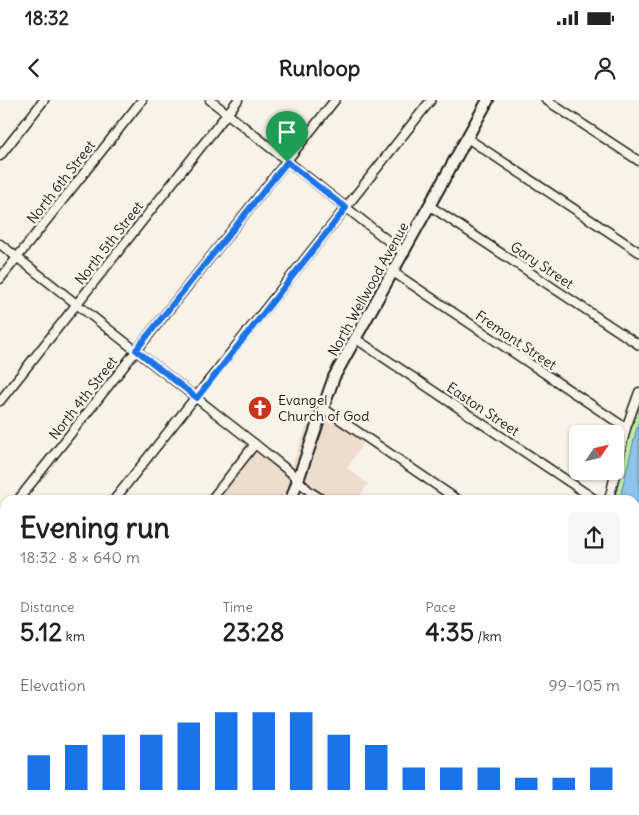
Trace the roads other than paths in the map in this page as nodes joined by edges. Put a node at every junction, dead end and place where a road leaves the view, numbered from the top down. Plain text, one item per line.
1 (44, 100) edge
2 (142, 100) edge
3 (210, 100) edge
4 (238, 100) edge
5 (335, 100) edge
6 (431, 100) edge
7 (488, 100) edge
8 (546, 100) edge
9 (227, 114) junction
10 (467, 138) junction
11 (0, 156) edge
12 (639, 161) edge
13 (287, 162) junction
14 (430, 206) junction
15 (346, 208) junction
16 (0, 244) edge
17 (405, 252) junction
18 (639, 252) edge
19 (17, 258) junction
20 (393, 272) junction
21 (0, 279) edge
22 (76, 304) junction
23 (356, 339) junction
24 (639, 345) edge
25 (136, 350) junction
26 (639, 392) edge
27 (197, 398) junction
28 (0, 401) edge
29 (323, 408) junction
30 (626, 428) junction
31 (255, 444) junction
32 (298, 480) junction
33 (22, 495) edge
34 (118, 495) edge
35 (215, 495) edge
36 (294, 495) edge
37 (315, 495) edge
38 (451, 495) edge
39 (589, 495) edge
40 (610, 495) edge

1 - 11 street
2 - 19 street, North 6th Street
3 - 9 street
4 - 9 street, North 5th Street
5 - 13 street, North 4th Street
6 - 15 street
7 - 10 main road, North Wellwood Avenue
8 - 12 street
9 - 13 street
9 - 22 street, North 5th Street
10 - 14 main road, North Wellwood Avenue
10 - 18 street
13 - 15 street
13 - 25 street, North 4th Street
14 - 17 main road, North Wellwood Avenue
14 - 24 street, Gary Street
15 - 17 street
15 - 27 street
16 - 19 street
17 - 20 main road, North Wellwood Avenue
19 - 21 street, North 6th Street
19 - 22 street
20 - 23 main road, North Wellwood Avenue
20 - 30 street, Fremont Street
22 - 25 street
22 - 28 street, North 5th Street
23 - 29 main road, North Wellwood Avenue
23 - 39 street, Easton Street
25 - 27 street
25 - 33 street, North 4th Street
26 - 30 street
27 - 31 street
27 - 34 street
29 - 32 main road, North Wellwood Avenue
29 - 38 street
30 - 40 street
31 - 32 street
31 - 35 street
32 - 36 main road, North Wellwood Avenue
32 - 37 street

